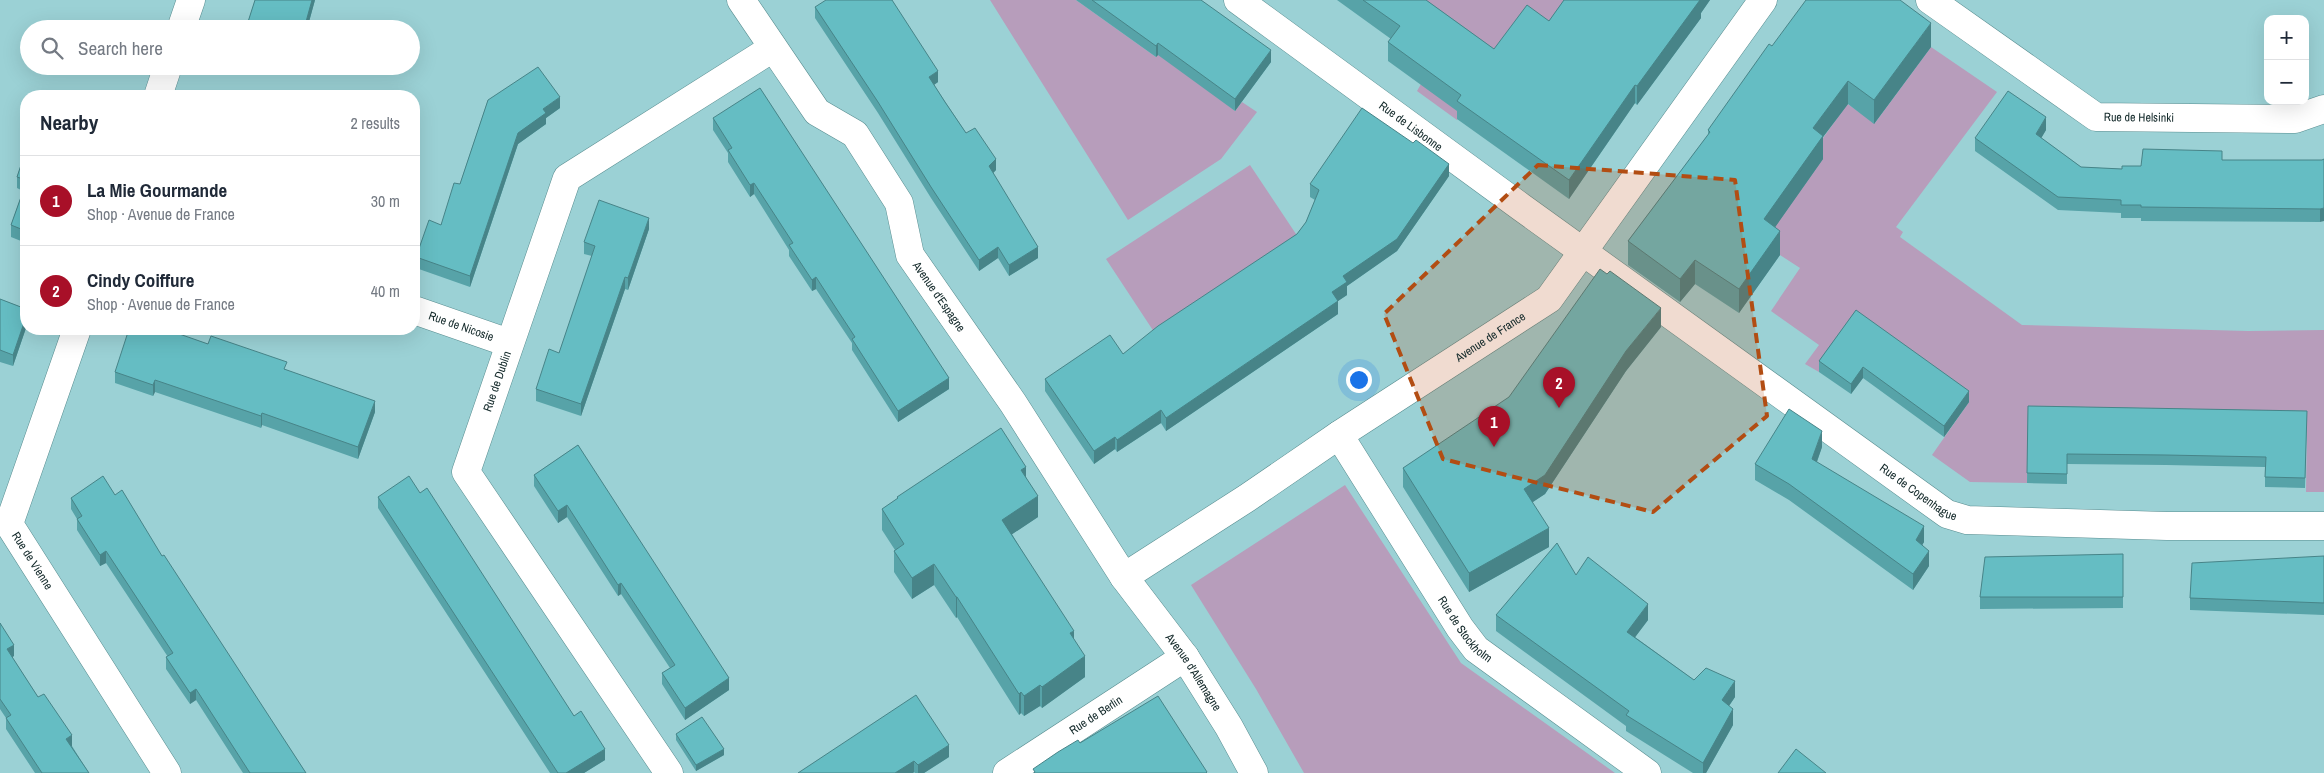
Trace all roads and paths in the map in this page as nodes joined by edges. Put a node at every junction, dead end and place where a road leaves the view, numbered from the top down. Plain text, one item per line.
1 (191, 0) edge
2 (1238, 0) edge
3 (1763, 0) edge
4 (1930, 0) edge
5 (748, 2) edge
6 (184, 20) edge
7 (773, 48) junction
8 (165, 75) edge
9 (160, 90) edge
10 (2324, 109) edge
11 (1583, 252) junction
12 (420, 312) edge
13 (75, 335) edge
14 (509, 343) junction
15 (1339, 435) junction
16 (2324, 526) edge
17 (1124, 576) junction
18 (1185, 657) junction
19 (167, 773) edge
20 (669, 773) edge
21 (1007, 773) edge
22 (1254, 773) edge
23 (1647, 773) edge

1 - 6 street
2 - 11 street, Rue de Lisbonne
3 - 11 street, Avenue de France
4 - 10 street, Rue de Helsinki
5 - 7 street, Avenue d'Espagne
7 - 14 street, Rue de Dublin
7 - 17 street, Avenue d'Espagne
8 - 9 street
11 - 15 street, Avenue de France
11 - 16 street, Rue de Copenhague
12 - 14 street, Rue de Nicosie
13 - 19 street, Rue de Vienne
14 - 20 street, Rue de Dublin
15 - 17 street, Avenue de France
15 - 23 street, Rue de Stockholm
17 - 18 street, Avenue d'Allemagne
18 - 21 street, Rue de Berlin
18 - 22 street, Avenue d'Allemagne

